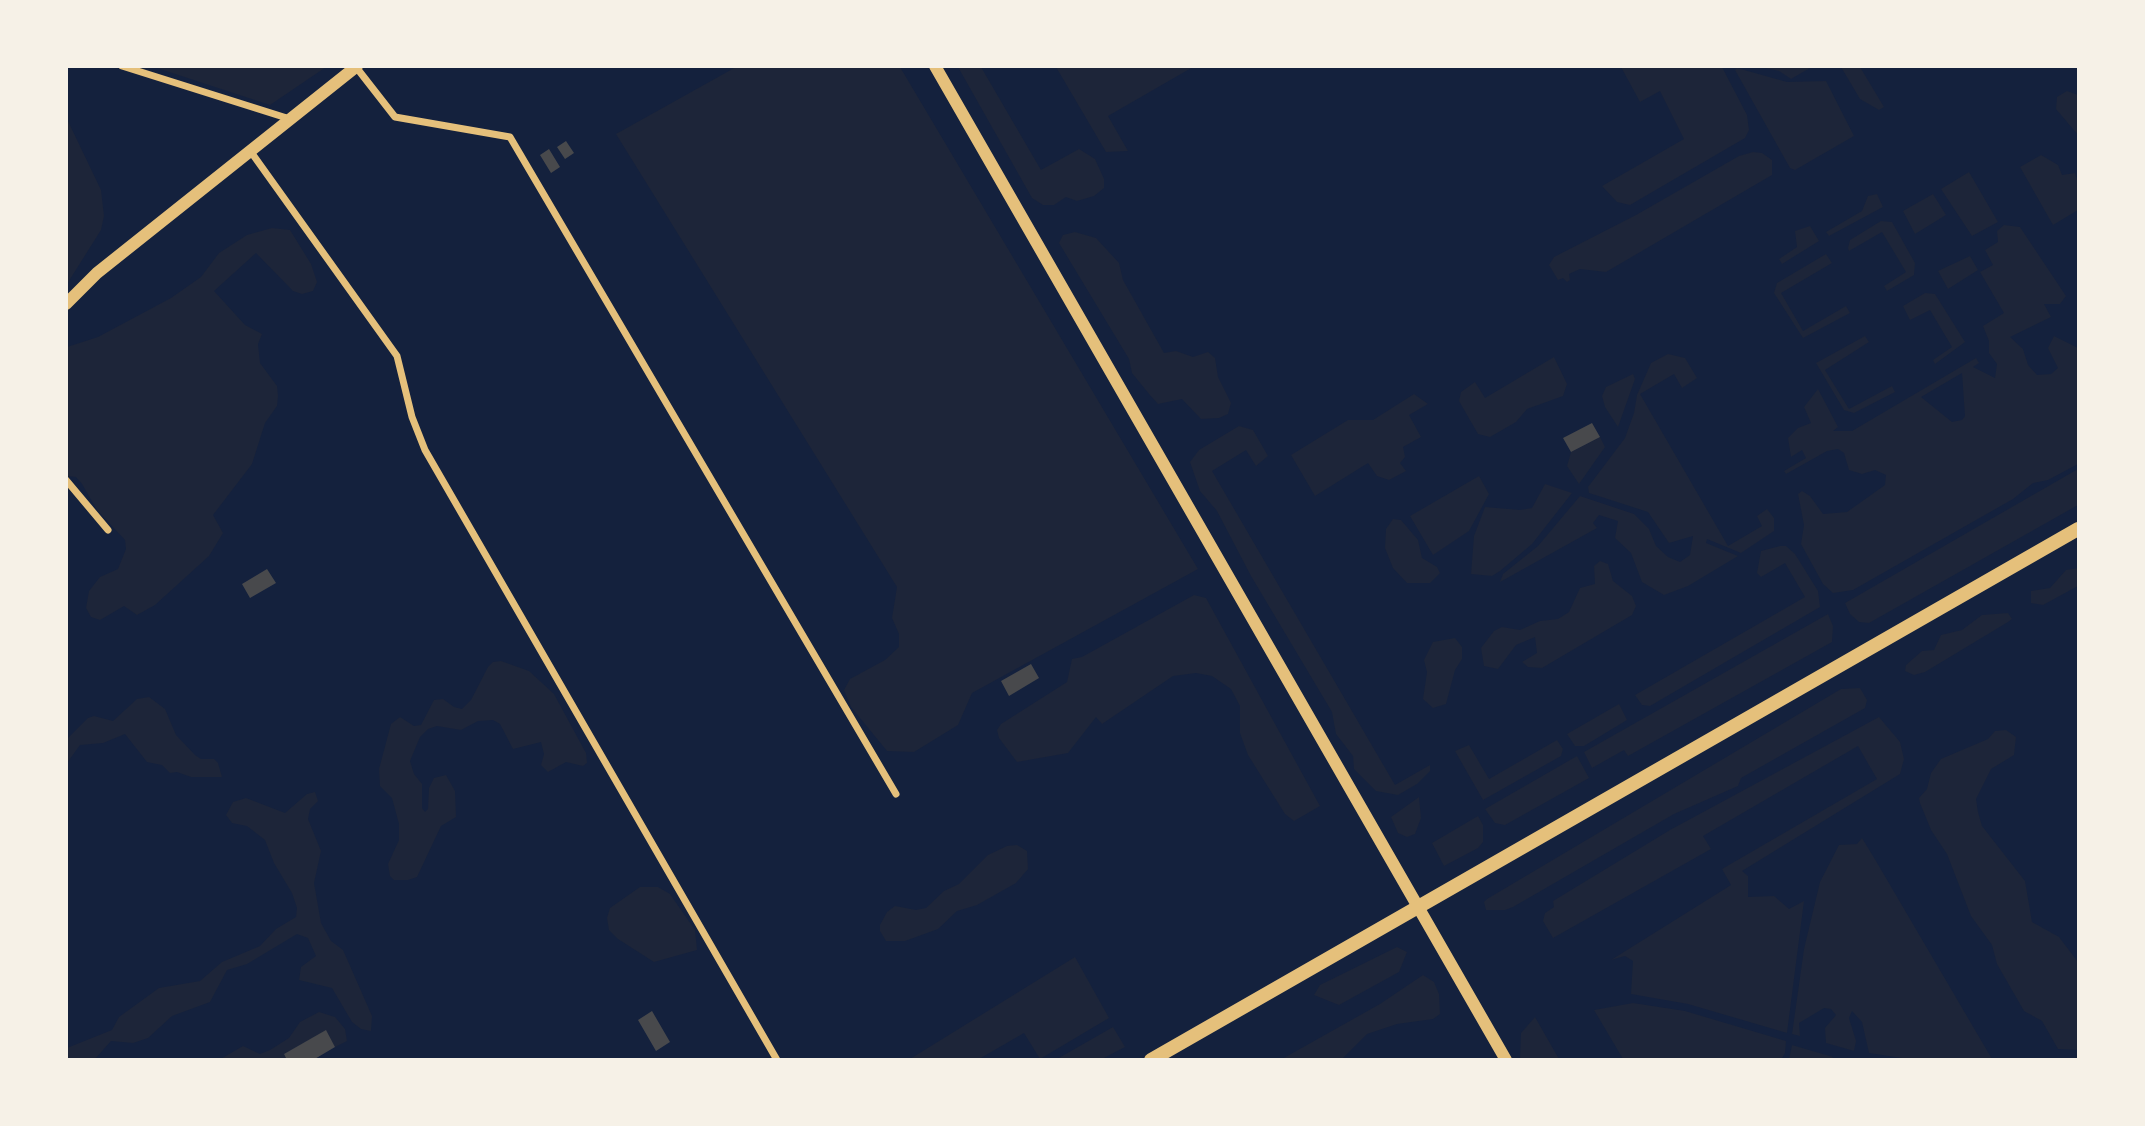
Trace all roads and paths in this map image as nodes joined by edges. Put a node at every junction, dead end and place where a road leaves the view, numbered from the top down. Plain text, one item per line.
1 (122, 66) edge
2 (936, 66) edge
3 (356, 67) edge
4 (290, 120) junction
5 (251, 152) junction
6 (66, 304) edge
7 (66, 480) edge
8 (2078, 529) edge
9 (108, 530) dead end
10 (896, 793) dead end
11 (1417, 905) junction
12 (778, 1059) edge
13 (1151, 1059) edge
14 (1506, 1059) edge

1 - 4 street
2 - 11 street
3 - 4 street
3 - 10 street
4 - 5 street
5 - 6 street
5 - 12 street
7 - 9 street
8 - 11 main road
11 - 13 main road
11 - 14 street

